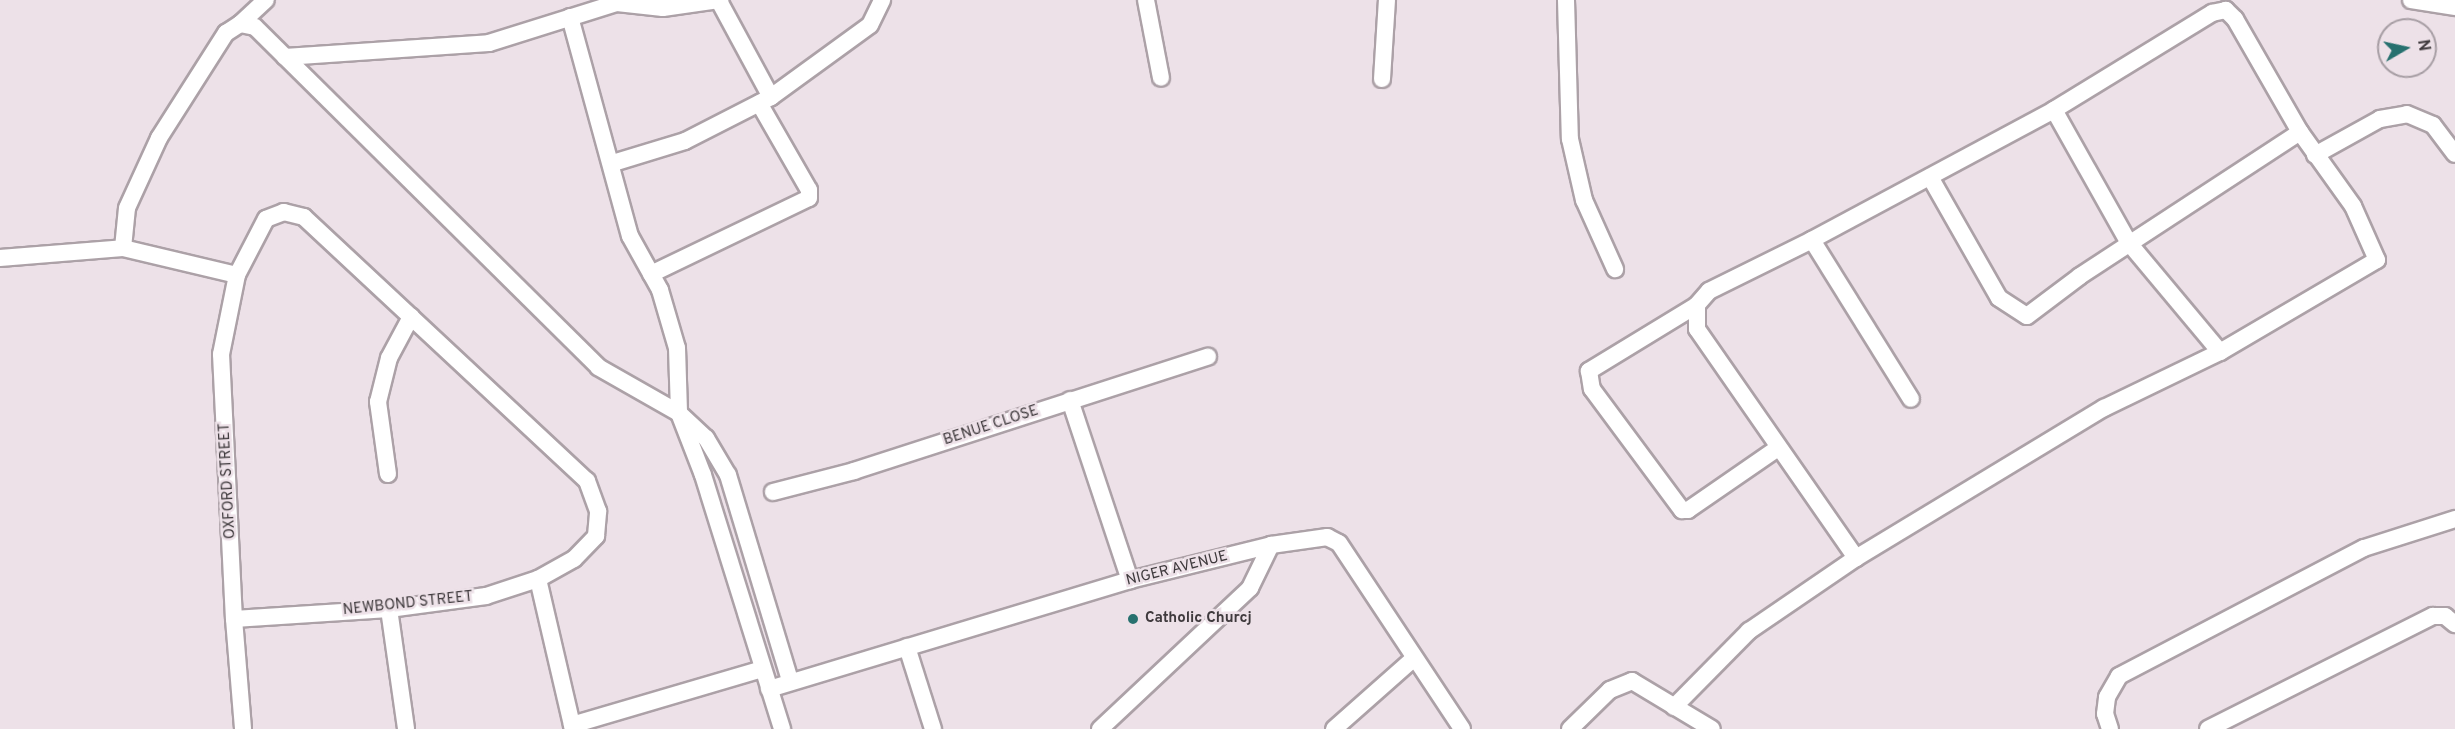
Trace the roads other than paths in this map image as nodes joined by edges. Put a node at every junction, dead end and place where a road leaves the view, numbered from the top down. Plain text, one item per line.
1 (266, 0) edge
2 (882, 0) edge
3 (1146, 0) edge
4 (1387, 0) edge
5 (1566, 0) edge
6 (2411, 0) edge
7 (720, 1) edge
8 (2455, 6) edge
9 (570, 17) junction
10 (240, 24) junction
11 (285, 57) junction
12 (1161, 78) dead end
13 (1382, 79) dead end
14 (765, 100) junction
15 (2054, 110) junction
16 (2300, 132) junction
17 (2455, 154) edge
18 (2315, 155) junction
19 (613, 163) junction
20 (1930, 177) junction
21 (1812, 240) junction
22 (2129, 243) junction
23 (123, 248) junction
24 (0, 258) edge
25 (1615, 269) dead end
26 (651, 274) junction
27 (237, 275) junction
28 (1697, 305) junction
29 (411, 317) junction
30 (2220, 352) junction
31 (1208, 357) dead end
32 (1911, 399) dead end
33 (1070, 400) junction
34 (679, 412) junction
35 (1778, 448) junction
36 (388, 474) dead end
37 (773, 492) dead end
38 (2455, 519) edge
39 (1271, 545) junction
40 (1856, 558) junction
41 (538, 579) junction
42 (1130, 580) junction
43 (389, 609) junction
44 (234, 619) junction
45 (2455, 624) edge
46 (907, 647) junction
47 (1413, 659) junction
48 (762, 669) junction
49 (797, 679) junction
50 (769, 689) junction
51 (1674, 707) junction
52 (573, 727) edge
53 (243, 729) edge
54 (406, 729) edge
55 (782, 729) edge
56 (933, 729) edge
57 (1100, 729) edge
58 (1334, 729) edge
59 (1462, 729) edge
60 (1570, 729) edge
61 (1712, 729) edge
62 (2110, 729) edge
63 (2208, 729) edge

1 - 10 street
2 - 14 street
3 - 12 street
4 - 13 street
5 - 25 street
6 - 8 street
7 - 9 street
7 - 14 street
9 - 11 street
9 - 19 street
10 - 11 street
10 - 23 street
11 - 34 street
14 - 19 street
14 - 26 street
15 - 16 street
15 - 20 street
15 - 22 street
16 - 18 street
16 - 22 street
17 - 18 street
18 - 30 street
19 - 26 street
20 - 21 street
20 - 22 street
21 - 28 street
21 - 32 street
22 - 30 street
23 - 24 street
23 - 27 street
26 - 34 street
27 - 29 street, OXFORD STREET
27 - 44 street, OXFORD STREET
28 - 35 street
28 - 35 street
29 - 36 street
29 - 41 street, NEWBOND STREET
30 - 40 street
31 - 33 street, BENUE CLOSE
33 - 37 street, BENUE CLOSE
33 - 42 street
34 - 48 street
34 - 49 street
35 - 40 street
38 - 62 street
39 - 42 street, NIGER AVENUE
39 - 47 street, NIGER AVENUE
39 - 57 street
40 - 51 street
41 - 43 street, NEWBOND STREET
41 - 52 street
42 - 46 street, NIGER AVENUE
43 - 44 street, NEWBOND STREET
43 - 54 street
44 - 53 street, OXFORD STREET
45 - 63 street
46 - 49 street, NIGER AVENUE
46 - 56 street
47 - 58 street
47 - 59 street, NIGER AVENUE
48 - 50 street
48 - 52 street
49 - 50 street, NIGER AVENUE
50 - 55 street
51 - 60 street
51 - 61 street

